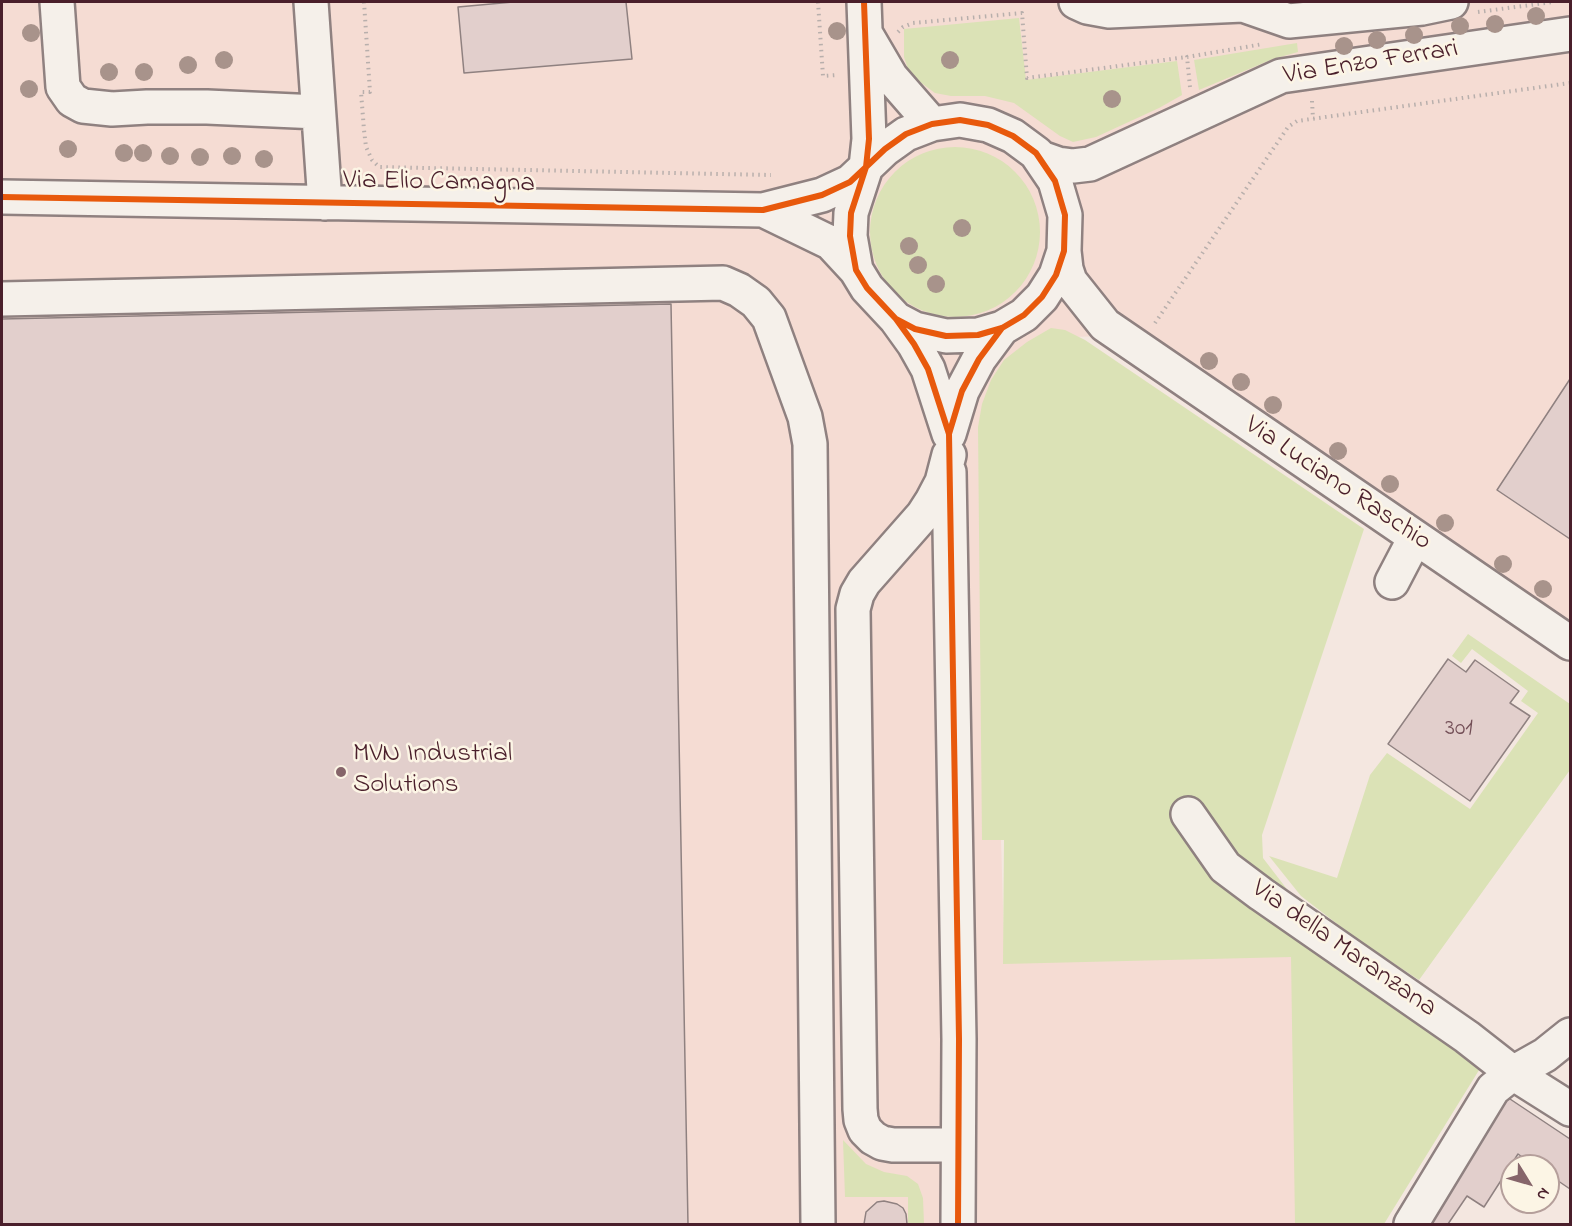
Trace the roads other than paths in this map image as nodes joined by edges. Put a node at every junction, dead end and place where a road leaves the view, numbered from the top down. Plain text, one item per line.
1 (57, 2) edge
2 (311, 2) edge
3 (1076, 2) edge
4 (1451, 2) edge
5 (864, 15) edge
6 (1570, 34) edge
7 (318, 112) junction
8 (932, 124) junction
9 (1036, 153) junction
10 (1114, 153) junction
11 (866, 167) junction
12 (2, 197) edge
13 (325, 203) junction
14 (763, 210) junction
15 (1065, 214) junction
16 (1064, 251) junction
17 (856, 270) junction
18 (2, 299) edge
19 (896, 319) junction
20 (1013, 321) junction
21 (1105, 325) junction
22 (949, 445) junction
23 (1415, 538) junction
24 (1392, 582) dead end
25 (1570, 643) edge
26 (1188, 814) dead end
27 (1570, 1035) edge
28 (1513, 1073) junction
29 (1570, 1109) edge
30 (958, 1145) junction
31 (818, 1224) edge
32 (958, 1224) edge
33 (1411, 1224) edge

1 - 7 street
2 - 7 street
3 - 4 street
5 - 8 street
5 - 11 street
6 - 10 street, Via Enzo Ferrari
7 - 13 street
8 - 9 street, Via Luciano Raschio
8 - 11 street, Via Luciano Raschio
9 - 10 street, Via Enzo Ferrari
9 - 15 street, Via Luciano Raschio
10 - 15 street, Via Enzo Ferrari
11 - 14 street, Via Elio Camagna
11 - 17 street, Via Luciano Raschio
12 - 13 street, Via Elio Camagna
13 - 14 street, Via Elio Camagna
14 - 17 street, Via Elio Camagna
15 - 16 street, Via Luciano Raschio
16 - 20 street, Via Luciano Raschio
16 - 21 street, Via Luciano Raschio
17 - 19 street, Via Luciano Raschio
18 - 31 street
19 - 20 street, Via Luciano Raschio
19 - 22 street
20 - 21 street, Via Luciano Raschio
20 - 22 street
21 - 23 street, Via Luciano Raschio
22 - 30 street
22 - 30 street
23 - 24 street
23 - 25 street, Via Luciano Raschio
26 - 28 street, Via della Maranzana
27 - 28 street
28 - 29 street, Via della Maranzana
28 - 33 street
30 - 32 street

